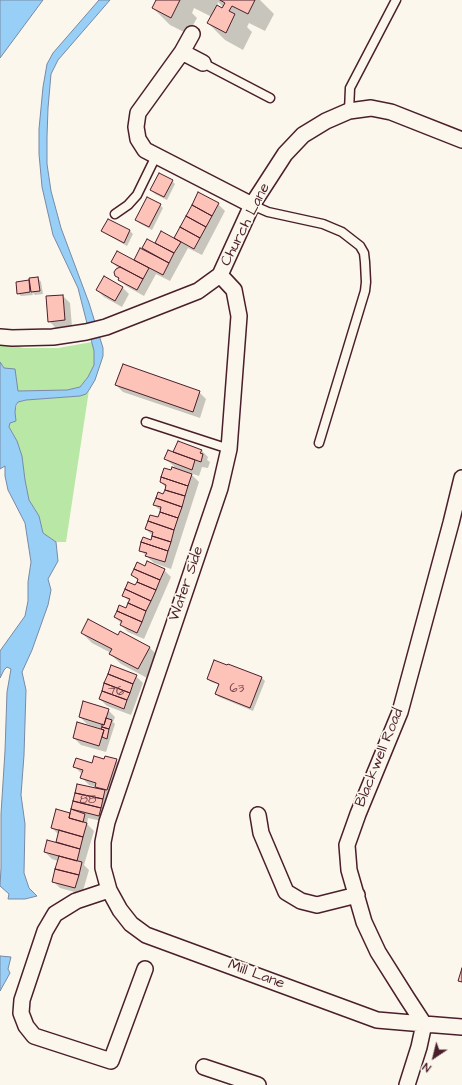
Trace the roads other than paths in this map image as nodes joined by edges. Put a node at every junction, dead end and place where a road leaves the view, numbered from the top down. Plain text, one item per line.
1 (396, 0) edge
2 (192, 34) dead end
3 (182, 52) junction
4 (203, 63) joint
5 (270, 98) dead end
6 (349, 111) junction
7 (462, 140) edge
8 (156, 156) junction
9 (252, 206) junction
10 (115, 214) dead end
11 (220, 275) junction
12 (6, 338) edge
13 (146, 422) dead end
14 (319, 443) dead end
15 (228, 449) junction
16 (462, 478) edge
17 (258, 815) dead end
18 (109, 890) junction
19 (357, 895) junction
20 (145, 969) dead end
21 (424, 1024) junction
22 (462, 1027) edge
23 (204, 1067) dead end
24 (258, 1085) edge
25 (407, 1085) edge

1 - 6 lane
2 - 3 street
3 - 4 street
3 - 8 street
4 - 5 lane
6 - 7 street, Church Lane
6 - 9 street, Church Lane
8 - 9 street
8 - 10 lane
9 - 11 street, Church Lane
9 - 14 lane
11 - 12 street, Church Lane
11 - 15 street, Water Side
13 - 15 lane
15 - 18 street, Water Side
16 - 19 street, Blackwell Road
17 - 19 street
18 - 20 street
18 - 21 street, Mill Lane
19 - 21 street, Blackwell Road
21 - 22 street, Mill Lane
21 - 25 street
23 - 24 street

